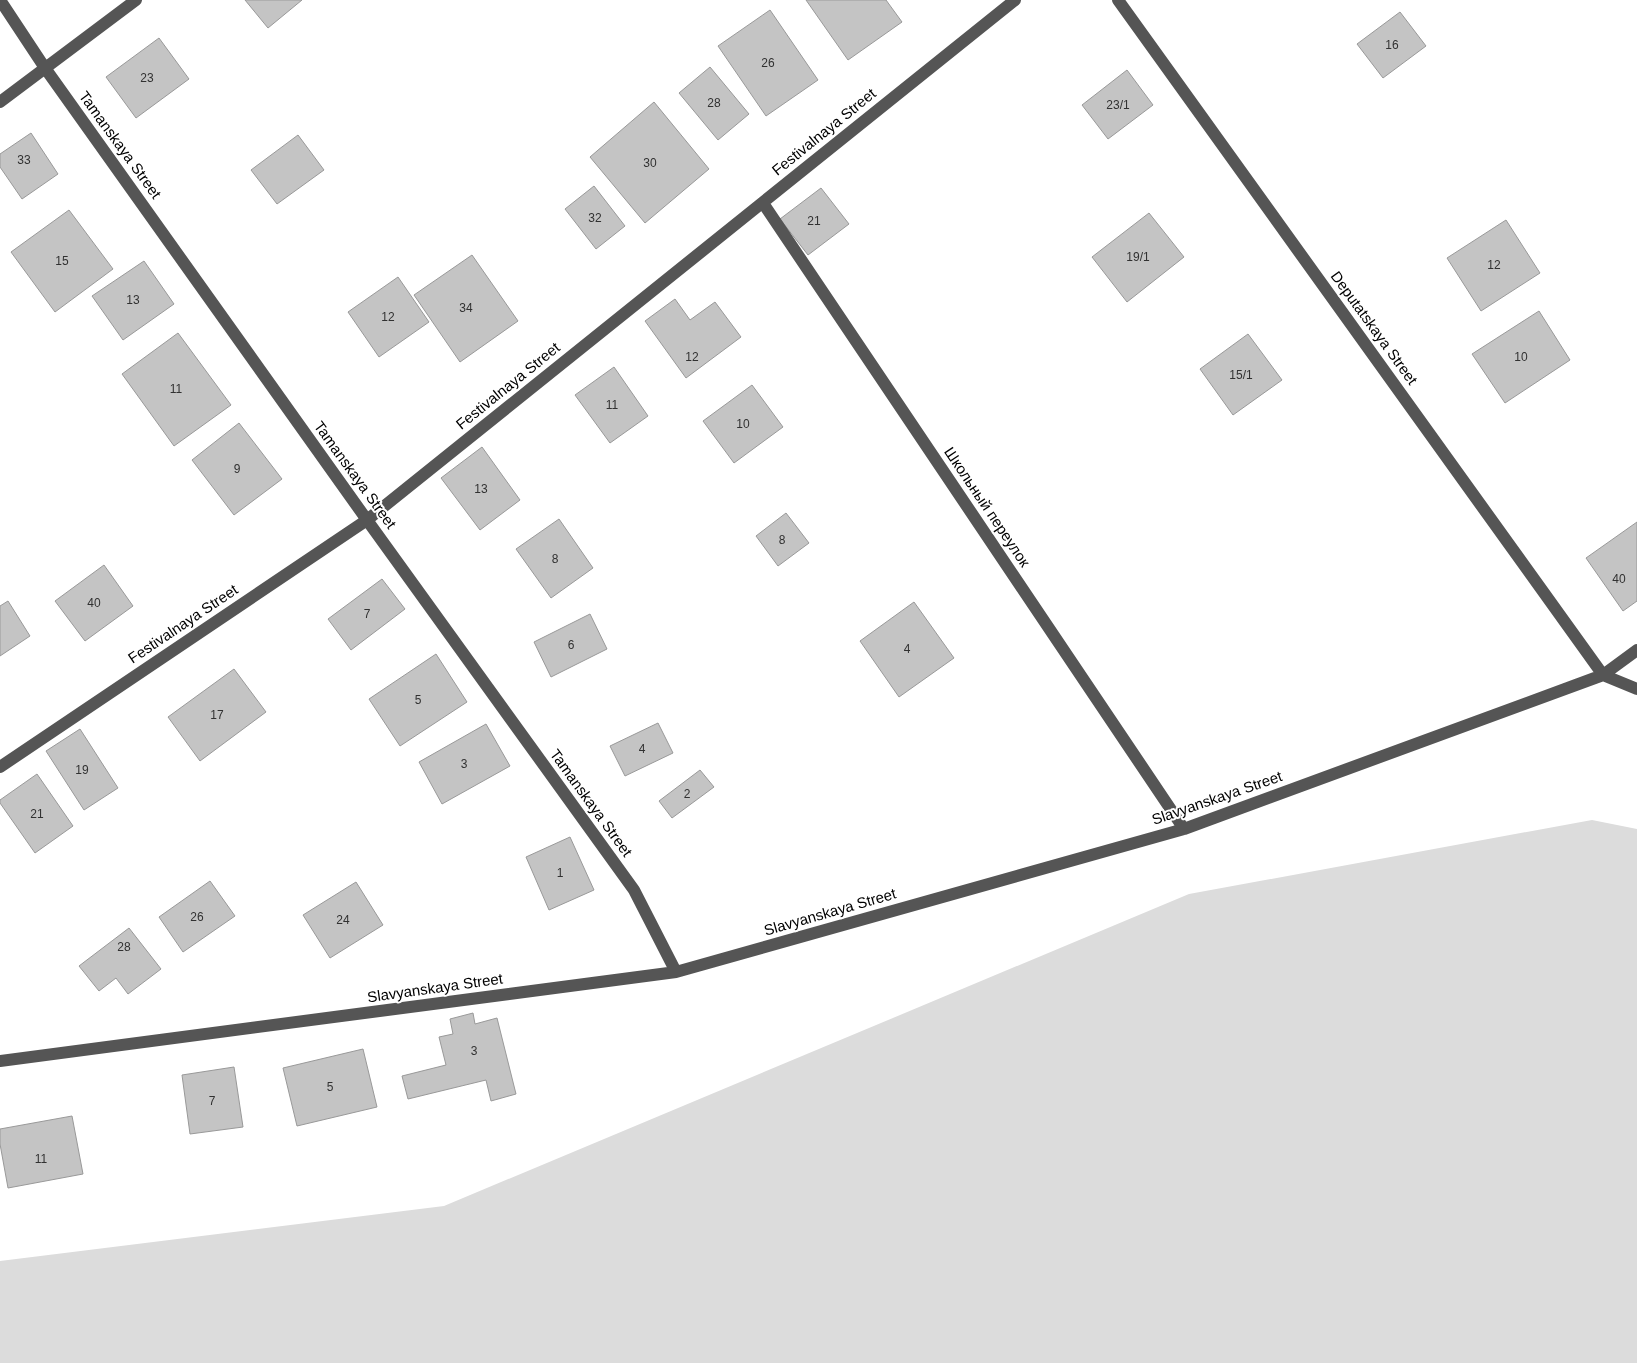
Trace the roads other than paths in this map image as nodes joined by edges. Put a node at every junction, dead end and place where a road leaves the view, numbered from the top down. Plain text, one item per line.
1 (0, 0) edge
2 (136, 0) edge
3 (1015, 0) edge
4 (1118, 0) edge
5 (45, 68) junction
6 (0, 102) edge
7 (763, 203) junction
8 (367, 520) junction
9 (1637, 650) edge
10 (1603, 675) junction
11 (1637, 689) edge
12 (0, 767) edge
13 (1184, 829) junction
14 (676, 972) junction
15 (0, 1061) edge

1 - 5 street, Tamanskaya Street
2 - 5 street
3 - 7 street, Festivalnaya Street
4 - 10 street, Deputatskaya Street
5 - 6 street
5 - 8 street, Tamanskaya Street
7 - 8 street, Festivalnaya Street
7 - 13 street, Школьный переулок
8 - 12 street, Festivalnaya Street
8 - 14 street, Tamanskaya Street
9 - 10 street, Slavyanskaya Street
10 - 11 street
10 - 13 street, Slavyanskaya Street
13 - 14 street, Slavyanskaya Street
14 - 15 street, Slavyanskaya Street

